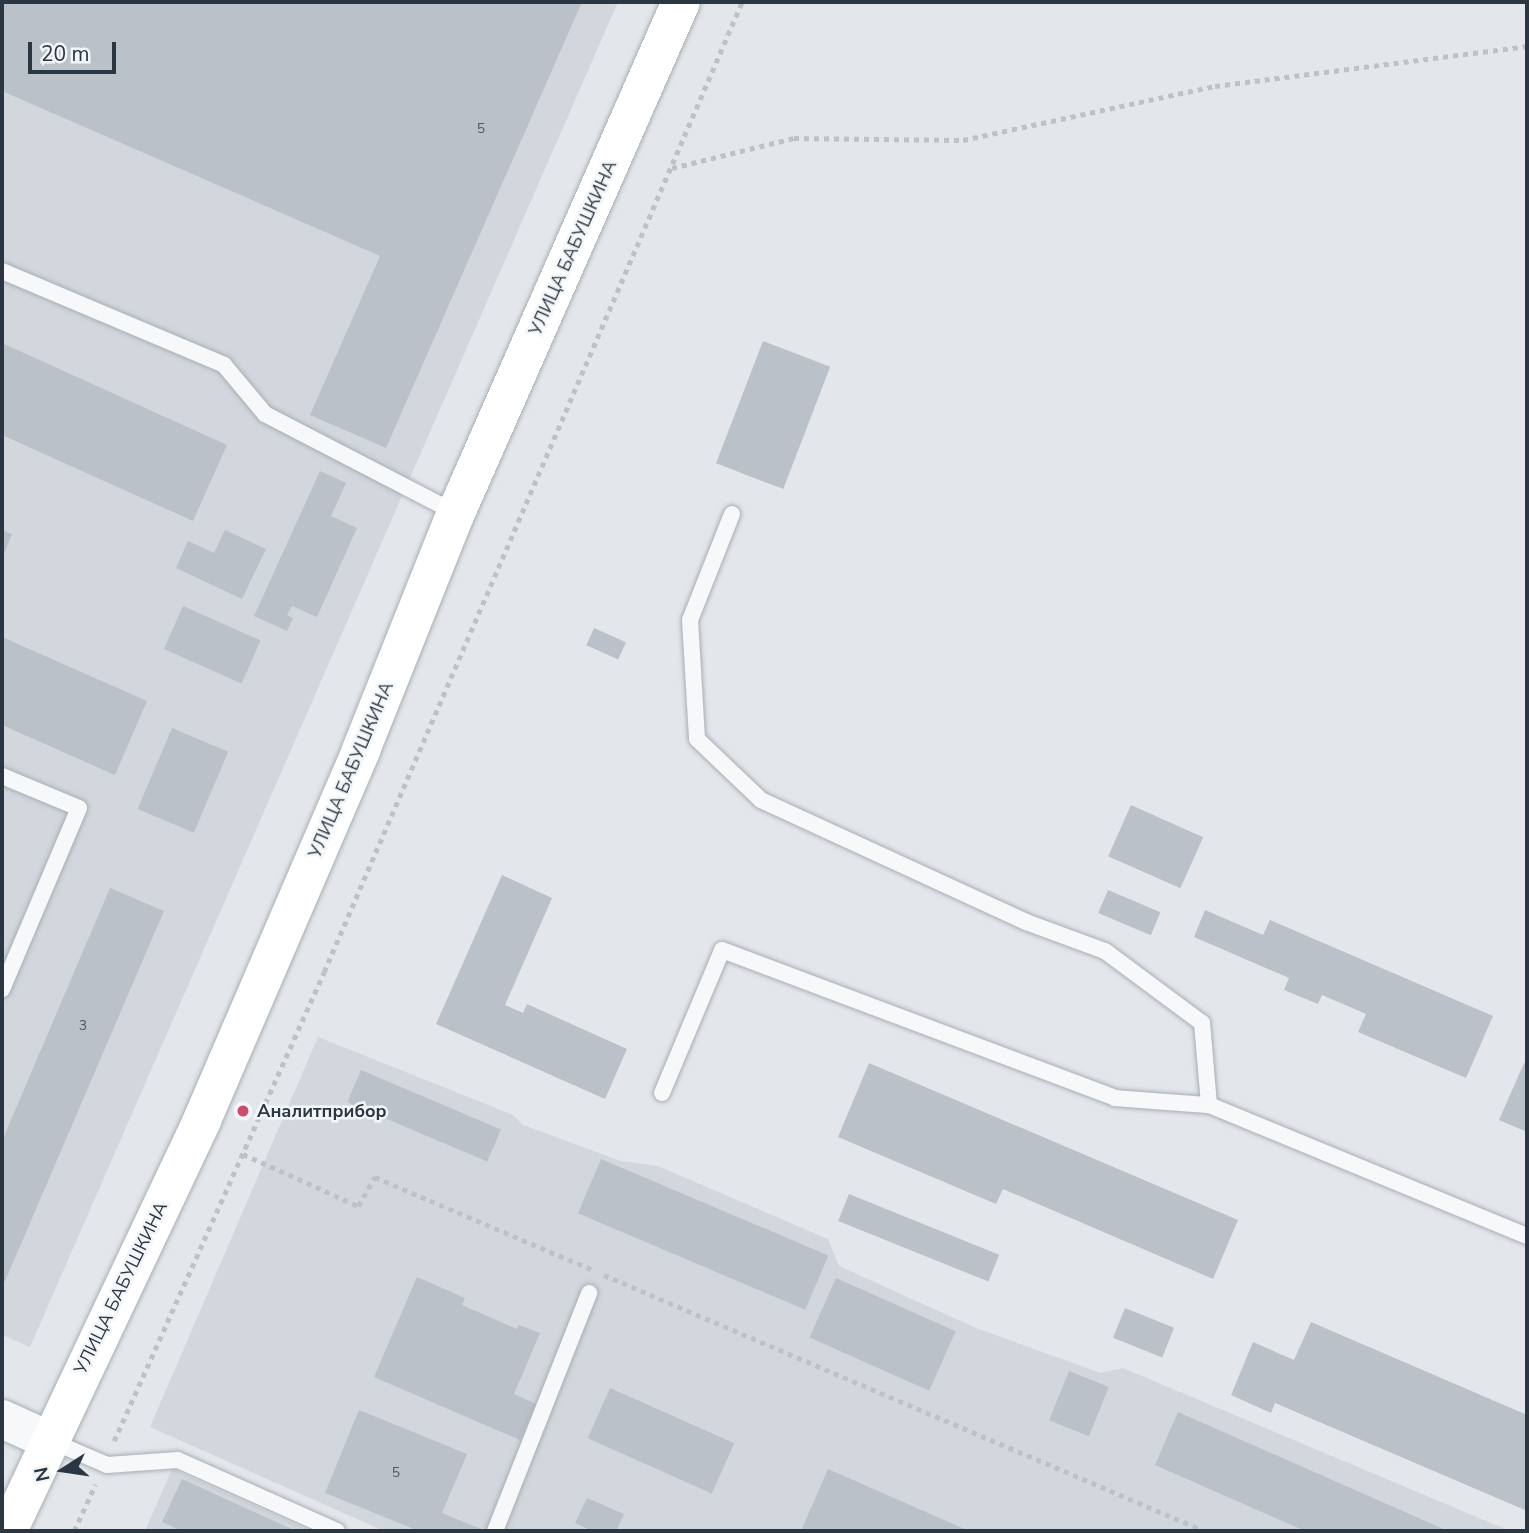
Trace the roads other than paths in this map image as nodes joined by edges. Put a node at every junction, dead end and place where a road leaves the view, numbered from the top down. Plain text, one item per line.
1 (681, 2) edge
2 (2, 271) edge
3 (456, 513) junction
4 (732, 514) dead end
5 (2, 776) edge
6 (2, 989) edge
7 (662, 1093) dead end
8 (1209, 1105) junction
9 (1527, 1236) edge
10 (589, 1293) dead end
11 (2, 1419) edge
12 (48, 1440) junction
13 (8, 1531) edge
14 (337, 1531) edge
15 (495, 1531) edge

1 - 3 main road, УЛИЦА БАБУШКИНА
2 - 3 lane
3 - 12 main road, УЛИЦА БАБУШКИНА
4 - 8 lane
5 - 6 lane
7 - 8 lane
8 - 9 lane
10 - 15 lane
11 - 12 street
12 - 13 main road, УЛИЦА БАБУШКИНА
12 - 14 lane

